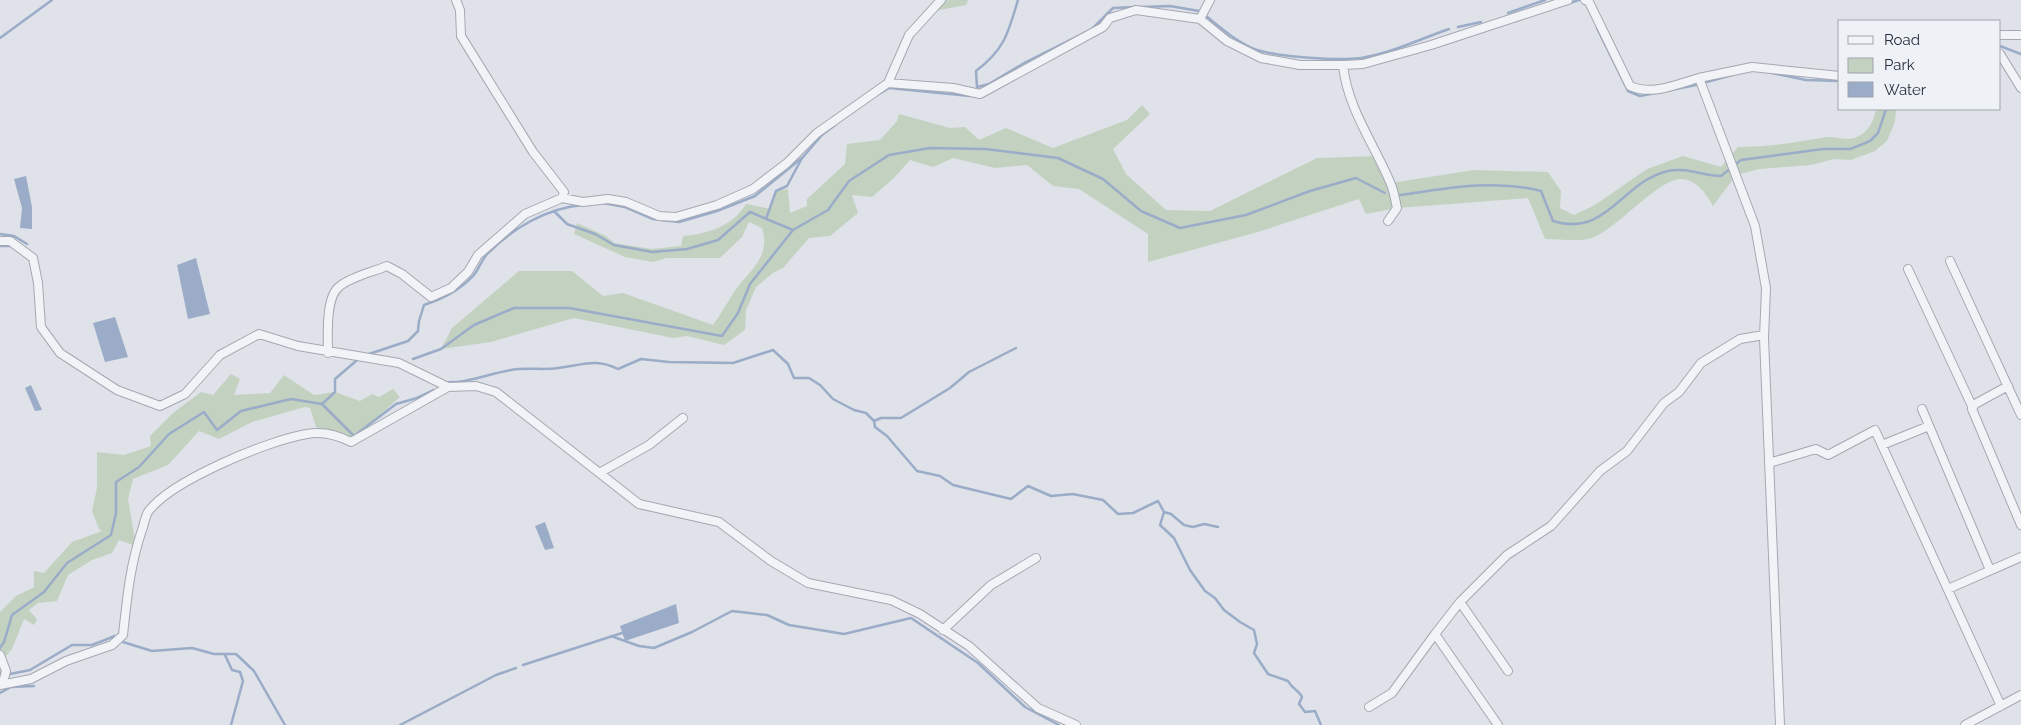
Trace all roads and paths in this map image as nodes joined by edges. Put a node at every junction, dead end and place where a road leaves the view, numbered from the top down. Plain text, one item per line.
1 (456, 0) edge
2 (941, 0) edge
3 (1210, 0) edge
4 (1568, 0) edge
5 (1585, 0) edge
6 (1200, 19) junction
7 (2001, 35) edge
8 (2021, 35) edge
9 (2001, 56) edge
10 (1343, 65) junction
11 (1838, 76) edge
12 (1699, 78) junction
13 (888, 83) junction
14 (2021, 88) edge
15 (562, 198) junction
16 (1388, 220) dead end
17 (0, 241) edge
18 (1950, 261) dead end
19 (1908, 269) dead end
20 (1764, 335) junction
21 (328, 353) junction
22 (2008, 386) junction
23 (448, 387) junction
24 (1972, 406) junction
25 (1922, 409) dead end
26 (2021, 415) edge
27 (684, 418) dead end
28 (1929, 426) junction
29 (1882, 445) junction
30 (1769, 463) junction
31 (601, 472) junction
32 (2021, 525) edge
33 (2021, 557) edge
34 (1036, 558) dead end
35 (1990, 570) junction
36 (1948, 589) junction
37 (1460, 602) junction
38 (944, 630) junction
39 (1435, 634) junction
40 (0, 655) edge
41 (1508, 671) dead end
42 (1, 684) edge
43 (2021, 695) edge
44 (2001, 706) junction
45 (1369, 707) dead end
46 (1076, 725) edge
47 (1498, 725) edge
48 (1780, 725) edge
49 (1965, 725) edge

1 - 15 street
2 - 13 street
3 - 6 street
4 - 10 street
5 - 12 street
6 - 10 street
6 - 13 street
7 - 8 street
9 - 14 street
10 - 16 street
11 - 12 street
12 - 20 street
13 - 15 street
15 - 21 street
17 - 21 street
18 - 22 street
19 - 24 street
20 - 30 street
20 - 37 street
21 - 23 street
22 - 24 street
22 - 26 street
23 - 31 street
23 - 42 street
24 - 32 street
25 - 28 street
27 - 31 street
28 - 29 street
28 - 35 street
29 - 30 street
29 - 36 street
30 - 48 street
31 - 38 street
33 - 35 street
34 - 38 street
35 - 36 street
36 - 44 street
37 - 39 street
37 - 41 street
38 - 46 street
39 - 45 street
39 - 47 street
40 - 42 street
43 - 44 street
44 - 49 street

